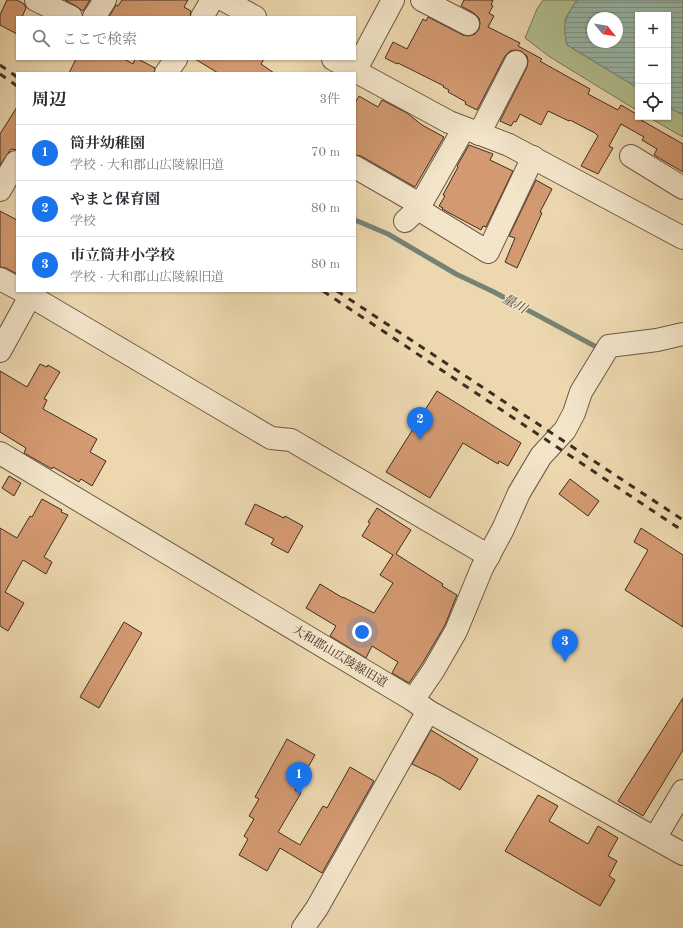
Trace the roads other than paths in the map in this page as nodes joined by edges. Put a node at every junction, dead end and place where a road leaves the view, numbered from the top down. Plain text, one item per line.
1 (36, 0) edge
2 (105, 0) edge
3 (212, 0) edge
4 (224, 0) edge
5 (393, 0) edge
6 (422, 0) edge
7 (445, 5) edge
8 (69, 16) edge
9 (95, 16) edge
10 (203, 16) edge
11 (253, 16) edge
12 (468, 24) dead end
13 (335, 60) edge
14 (516, 62) dead end
15 (355, 71) junction
16 (472, 131) junction
17 (631, 156) dead end
18 (533, 157) junction
19 (16, 162) dead end
20 (356, 168) edge
21 (683, 188) edge
22 (0, 190) edge
23 (414, 212) junction
24 (681, 234) edge
25 (0, 279) edge
26 (16, 287) edge
27 (29, 294) edge
28 (683, 334) edge
29 (0, 350) edge
30 (2, 461) edge
31 (489, 556) junction
32 (420, 705) junction
33 (683, 791) edge
34 (655, 838) junction
35 (683, 854) edge
36 (303, 928) edge

1 - 8 street
2 - 9 street
3 - 10 street
4 - 11 street
5 - 15 street
6 - 7 street
7 - 12 street
13 - 15 street
14 - 16 street
15 - 16 street
16 - 18 street
16 - 23 street
17 - 21 street
18 - 23 street
18 - 24 street
19 - 22 street
20 - 23 street
25 - 26 street
27 - 29 street
27 - 31 street
28 - 31 street
30 - 32 street, 大和郡山広陵線旧道
31 - 32 street
32 - 34 street, 大和郡山広陵線旧道
32 - 36 street
33 - 34 street
34 - 35 street, 大和郡山広陵線旧道

